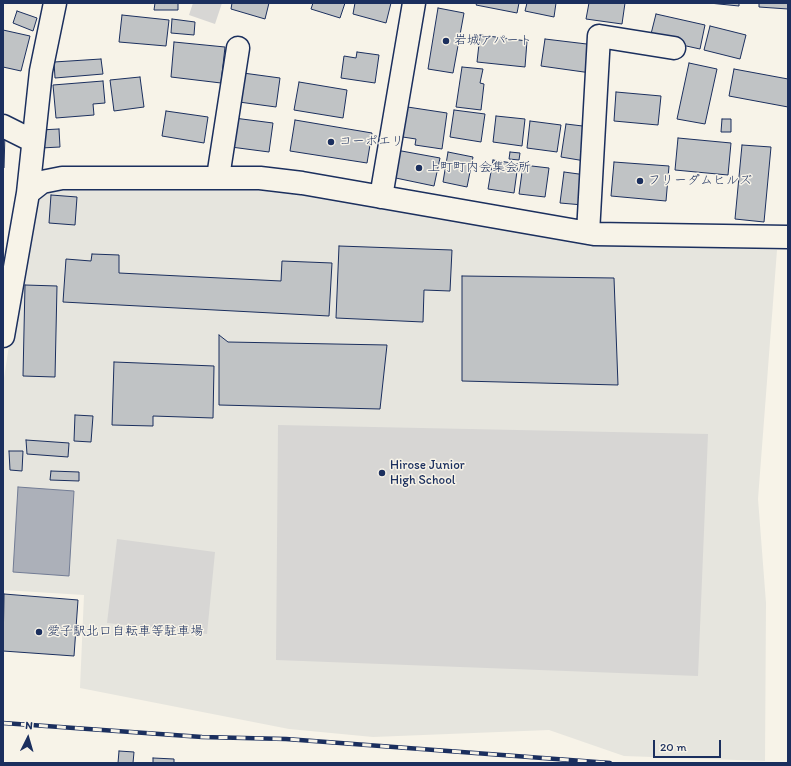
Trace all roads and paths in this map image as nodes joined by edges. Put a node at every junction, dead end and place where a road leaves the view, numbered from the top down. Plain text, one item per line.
1 (55, 3) edge
2 (414, 3) edge
3 (238, 48) dead end
4 (674, 48) dead end
5 (3, 126) edge
6 (33, 141) junction
7 (218, 178) junction
8 (28, 192) junction
9 (381, 198) junction
10 (12, 232) edge
11 (588, 233) junction
12 (788, 237) edge
13 (3, 336) edge

1 - 6 street
2 - 9 street
3 - 7 street
4 - 11 street
5 - 6 street
6 - 8 street
7 - 8 street
7 - 9 street
8 - 10 street
9 - 11 street
10 - 13 street
11 - 12 street

